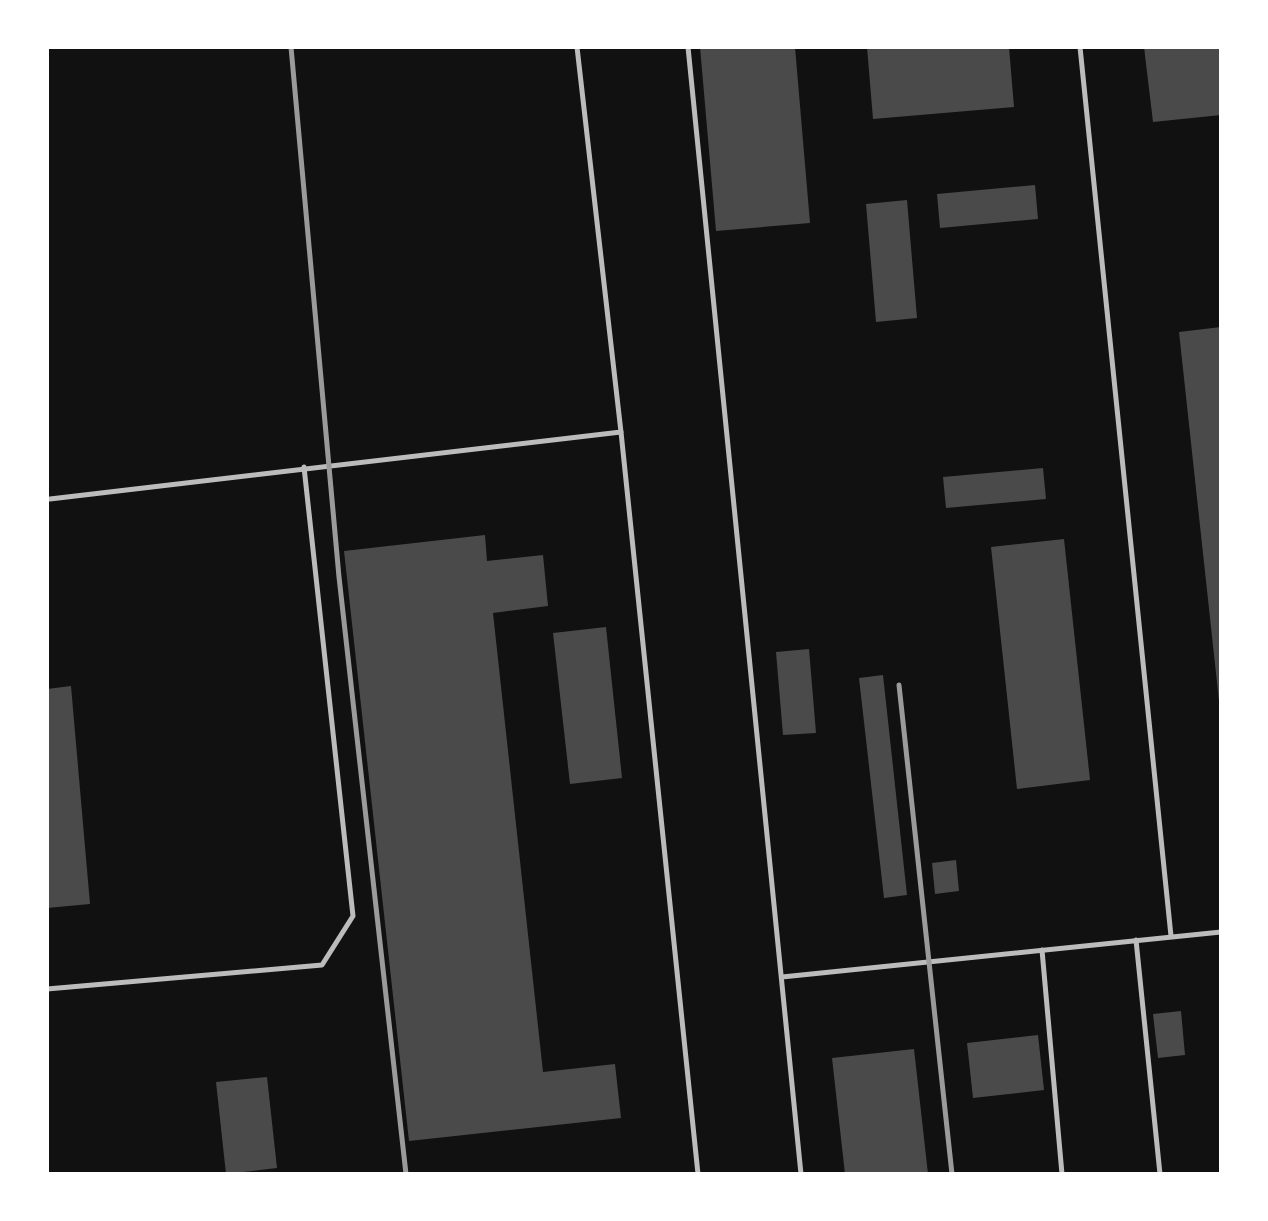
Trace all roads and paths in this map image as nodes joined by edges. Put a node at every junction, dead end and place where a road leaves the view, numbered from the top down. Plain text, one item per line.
1 (577, 47) edge
2 (688, 47) edge
3 (1080, 47) edge
4 (621, 432) junction
5 (304, 467) junction
6 (50, 499) dead end
7 (1221, 932) edge
8 (1171, 936) junction
9 (1136, 940) junction
10 (1042, 950) junction
11 (782, 977) junction
12 (47, 989) edge
13 (698, 1174) edge
14 (801, 1174) edge
15 (1062, 1174) edge
16 (1160, 1174) edge

1 - 4 lane
2 - 11 lane
3 - 8 lane
4 - 5 lane
4 - 13 lane
5 - 6 lane
5 - 12 lane
7 - 8 lane
8 - 9 lane
9 - 10 lane
9 - 16 lane
10 - 11 lane
10 - 15 lane
11 - 14 lane

